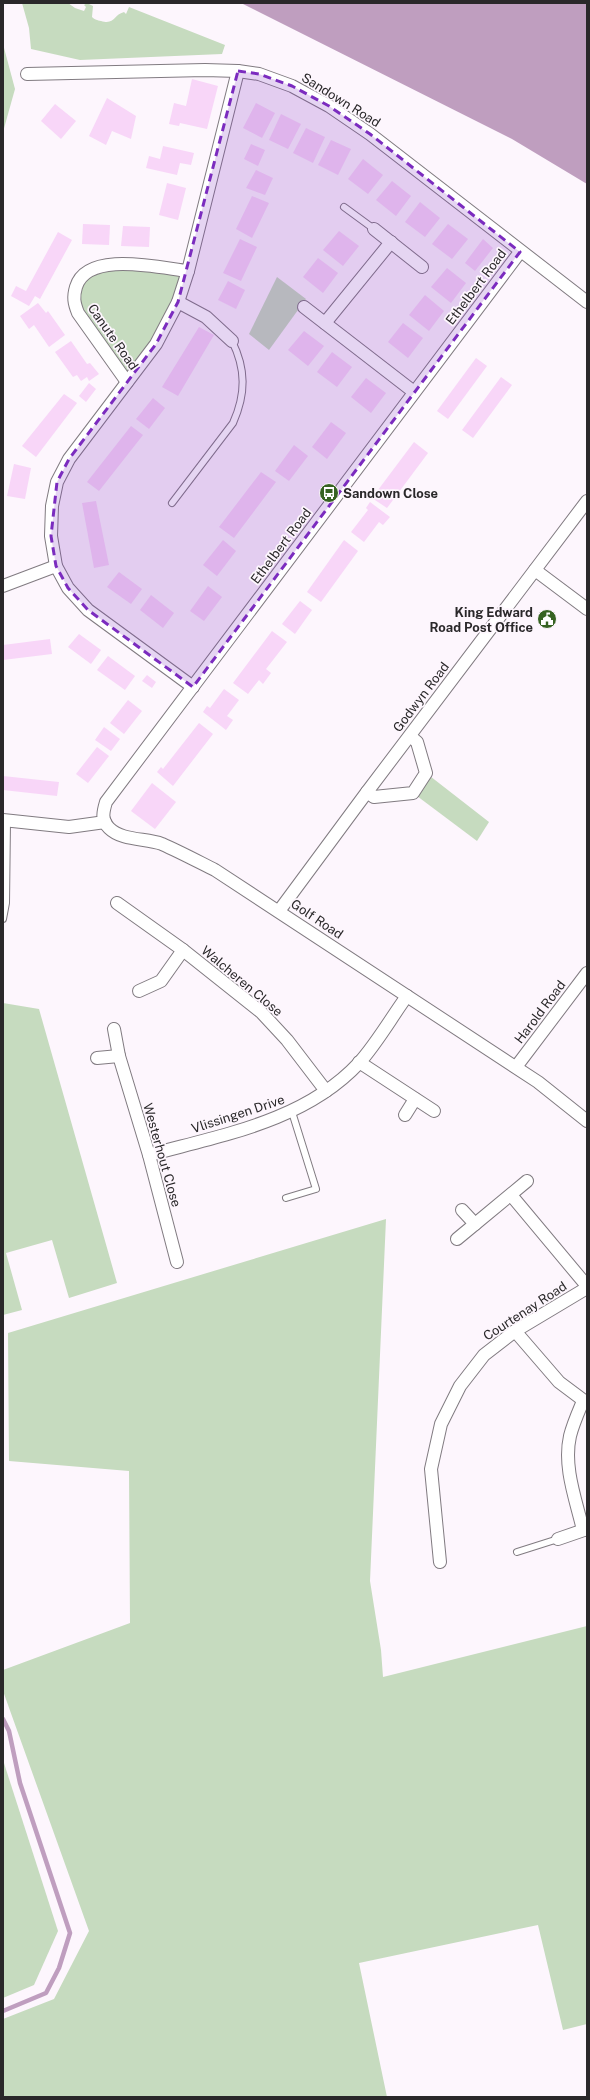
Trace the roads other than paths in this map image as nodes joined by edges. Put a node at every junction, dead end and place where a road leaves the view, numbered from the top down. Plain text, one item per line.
1 (238, 71) junction
2 (27, 74) dead end
3 (344, 207) dead end
4 (374, 229) joint
5 (391, 242) junction
6 (520, 252) junction
7 (422, 266) dead end
8 (188, 271) junction
9 (178, 302) junction
10 (587, 302) edge
11 (304, 306) dead end
12 (325, 323) junction
13 (232, 341) joint
14 (127, 382) junction
15 (414, 392) junction
16 (587, 501) edge
17 (172, 503) dead end
18 (56, 566) junction
19 (534, 570) junction
20 (3, 586) edge
21 (587, 609) edge
22 (193, 687) junction
23 (410, 736) junction
24 (367, 792) junction
25 (5, 821) edge
26 (105, 822) junction
27 (117, 903) dead end
28 (279, 911) junction
29 (3, 919) edge
30 (183, 950) junction
31 (587, 973) edge
32 (139, 991) dead end
33 (407, 996) junction
34 (114, 1029) dead end
35 (119, 1056) junction
36 (97, 1058) dead end
37 (359, 1062) junction
38 (516, 1067) junction
39 (326, 1091) junction
40 (415, 1099) junction
41 (434, 1111) dead end
42 (292, 1112) junction
43 (405, 1115) dead end
44 (587, 1121) edge
45 (149, 1155) junction
46 (527, 1181) dead end
47 (511, 1195) junction
48 (286, 1198) dead end
49 (462, 1210) dead end
50 (475, 1224) junction
51 (457, 1239) dead end
52 (177, 1262) dead end
53 (587, 1287) edge
54 (515, 1331) junction
55 (585, 1402) edge
56 (585, 1529) edge
57 (558, 1539) joint
58 (517, 1552) dead end
59 (440, 1562) dead end

1 - 2 street, Sandown Road
1 - 6 street, Sandown Road
1 - 8 street, Canute Road
3 - 4 lane
4 - 5 street
5 - 7 street
5 - 12 street
6 - 10 street, Sandown Road
6 - 15 street, Ethelbert Road
8 - 9 street, Canute Road
8 - 14 street, Canute Road
9 - 13 street
9 - 14 street, Canute Road
11 - 12 street
12 - 15 street
13 - 17 lane
14 - 18 street, Canute Road
15 - 22 street, Ethelbert Road
16 - 19 street, Godwyn Road
18 - 20 street
18 - 22 street, Canute Road
19 - 21 street
19 - 23 street, Godwyn Road
22 - 26 street, Ethelbert Road
23 - 24 street, Godwyn Road
23 - 24 street
24 - 28 street, Godwyn Road
25 - 26 street
25 - 29 lane
26 - 28 street, Golf Road
27 - 30 street, Walcheren Close
28 - 33 street, Golf Road
30 - 32 street, Walcheren Close
30 - 39 street, Walcheren Close
31 - 38 street, Harold Road
33 - 37 street, Vlissingen Drive
33 - 38 street, Golf Road
34 - 35 street, Westerhout Close
35 - 36 street
35 - 45 street, Westerhout Close
37 - 39 street, Vlissingen Drive
37 - 40 street
38 - 44 street, Golf Road
39 - 42 street, Vlissingen Drive
40 - 41 street
40 - 43 street
42 - 45 street, Vlissingen Drive
42 - 48 lane
45 - 52 street, Westerhout Close
46 - 47 street
47 - 50 street
47 - 53 street
49 - 50 street
50 - 51 street
53 - 54 street, Courtenay Road
54 - 55 street
54 - 59 street, Courtenay Road
55 - 56 street
56 - 57 street
57 - 58 lane

